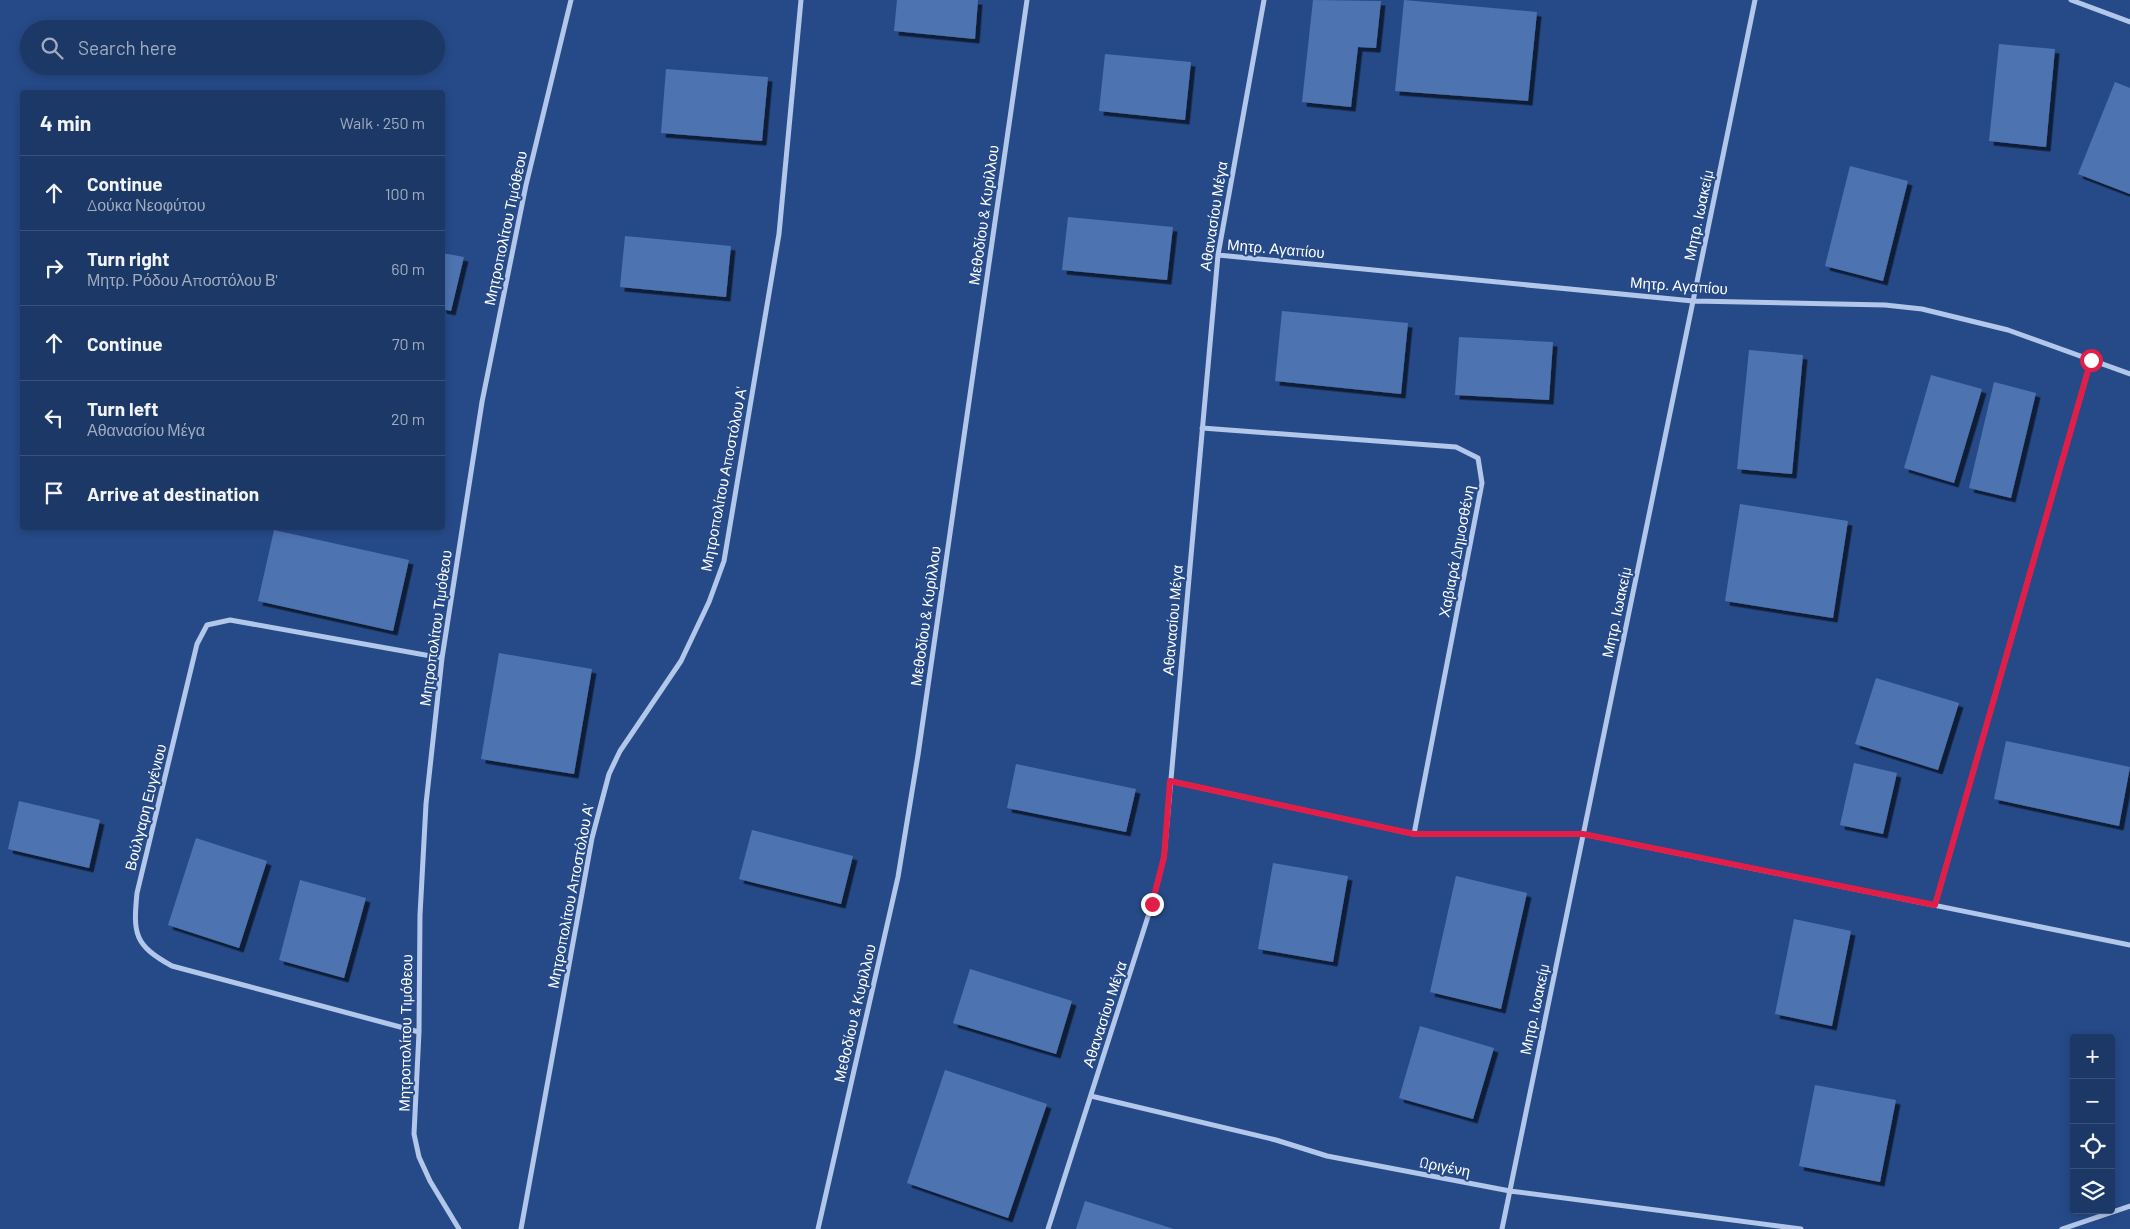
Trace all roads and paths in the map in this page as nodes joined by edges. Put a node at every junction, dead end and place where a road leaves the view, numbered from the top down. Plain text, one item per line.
1 (571, 0) edge
2 (801, 0) edge
3 (1027, 0) edge
4 (1264, 0) edge
5 (1755, 0) edge
6 (2071, 0) edge
7 (2130, 22) edge
8 (1218, 255) junction
9 (1693, 300) junction
10 (2091, 360) junction
11 (2130, 374) edge
12 (1202, 428) junction
13 (442, 658) junction
14 (1170, 781) junction
15 (1414, 834) junction
16 (1583, 834) junction
17 (1935, 905) junction
18 (2130, 945) edge
19 (419, 1032) junction
20 (1091, 1096) junction
21 (1510, 1191) junction
22 (2130, 1206) edge
23 (459, 1229) edge
24 (522, 1229) edge
25 (818, 1229) edge
26 (1048, 1229) edge
27 (1502, 1229) edge
28 (1801, 1229) edge
29 (2062, 1229) edge

1 - 13 street, Μητροπολίτου Τιμόθεου
2 - 24 street, Μητροπολίτου Αποστόλου Α'
3 - 25 street, Μεθοδίου & Κυρίλλου
4 - 8 street, Αθανασίου Μέγα
5 - 9 street, Μητρ. Ιωακείμ
6 - 7 street
8 - 9 street, Μητρ. Αγαπίου
8 - 12 street, Αθανασίου Μέγα
9 - 10 street, Μητρ. Αγαπίου
9 - 16 street, Μητρ. Ιωακείμ
10 - 11 street, Μητρ. Αγαπίου
10 - 17 street
12 - 14 street, Αθανασίου Μέγα
12 - 15 street, Χαβιαρά Δημοσθένη
13 - 19 street, Μητροπολίτου Τιμόθεου
13 - 19 street, Βούλγαρη Ευγένιου
14 - 15 street
14 - 20 street, Αθανασίου Μέγα
15 - 16 street
16 - 17 street
16 - 21 street, Μητρ. Ιωακείμ
17 - 18 street
19 - 23 street, Μητροπολίτου Τιμόθεου
20 - 21 street, Ωριγένη
20 - 26 street, Αθανασίου Μέγα
21 - 27 street, Μητρ. Ιωακείμ
21 - 28 street, Ωριγένη
22 - 29 street

